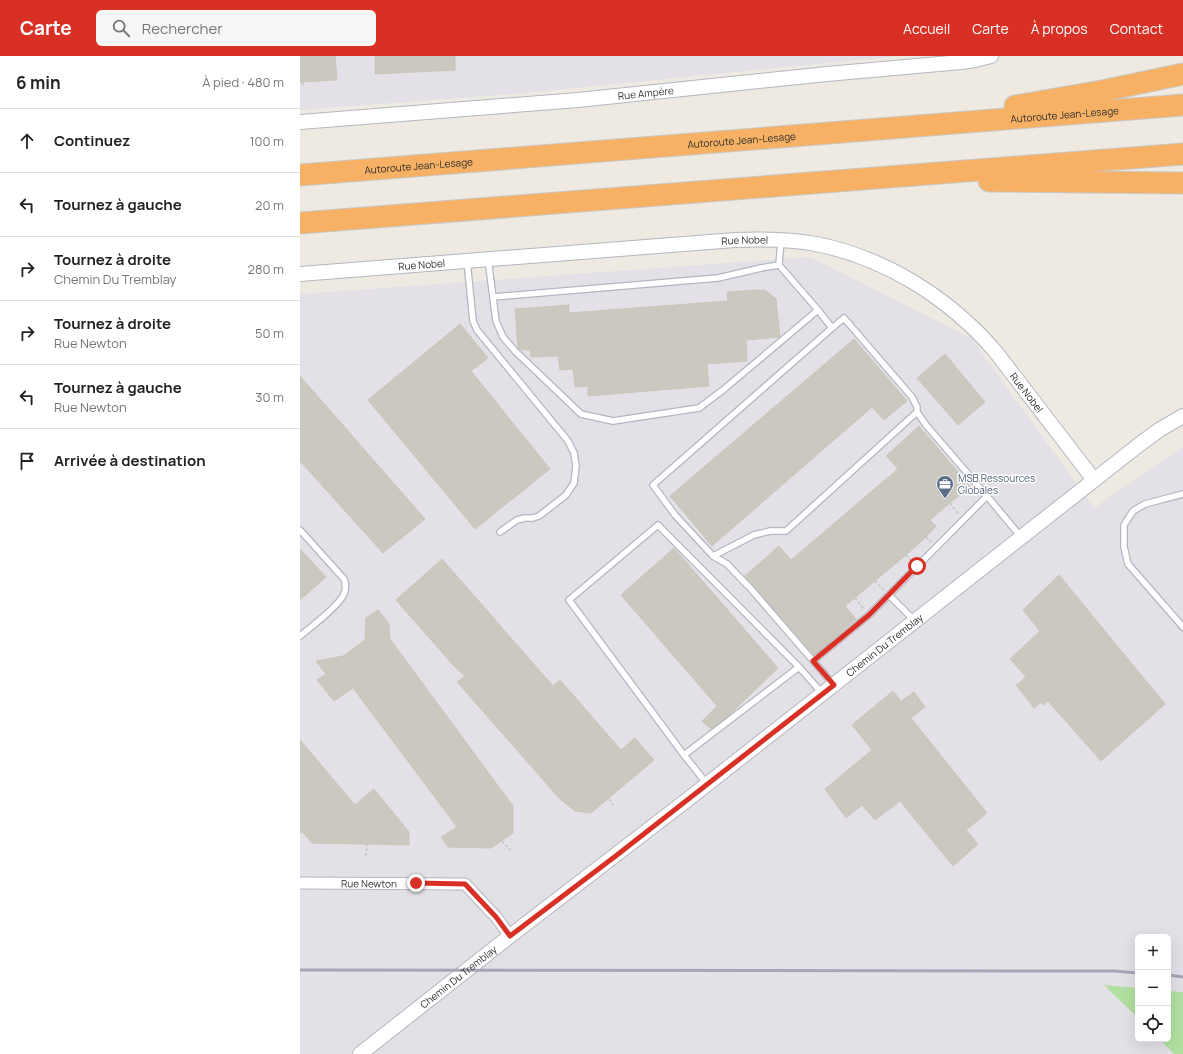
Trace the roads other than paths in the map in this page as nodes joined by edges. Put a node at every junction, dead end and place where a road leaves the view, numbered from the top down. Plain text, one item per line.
1 (991, 56) edge
2 (1183, 74) edge
3 (1183, 105) edge
4 (300, 122) edge
5 (887, 129) junction
6 (1183, 154) edge
7 (300, 175) edge
8 (870, 179) junction
9 (1183, 183) edge
10 (300, 223) edge
11 (781, 240) junction
12 (488, 259) junction
13 (467, 261) junction
14 (779, 265) junction
15 (300, 274) edge
16 (493, 297) junction
17 (818, 310) junction
18 (832, 328) junction
19 (917, 412) junction
20 (1183, 416) edge
21 (1094, 480) junction
22 (1183, 494) edge
23 (988, 496) junction
24 (300, 530) edge
25 (500, 532) dead end
26 (1022, 537) junction
27 (713, 556) junction
28 (889, 595) junction
29 (915, 621) junction
30 (1183, 627) edge
31 (300, 636) edge
32 (813, 661) junction
33 (798, 667) junction
34 (834, 685) junction
35 (822, 694) junction
36 (684, 755) junction
37 (707, 784) junction
38 (300, 883) edge
39 (510, 936) junction
40 (360, 1054) edge

1 - 4 street, Rue Ampère
2 - 5 highway
3 - 5 highway, Autoroute Jean-Lesage
5 - 7 highway, Autoroute Jean-Lesage
6 - 8 highway
8 - 9 highway
8 - 10 highway
11 - 12 street, Rue Nobel
11 - 14 lane
11 - 21 street, Rue Nobel
12 - 13 street, Rue Nobel
12 - 16 lane
13 - 15 street, Rue Nobel
13 - 25 lane
14 - 16 lane
14 - 17 lane
16 - 17 lane
17 - 18 lane
18 - 19 lane
18 - 27 lane
19 - 23 lane
19 - 27 lane
20 - 21 street, Chemin Du Tremblay
21 - 26 street, Chemin Du Tremblay
22 - 30 lane
23 - 26 lane
23 - 28 lane
24 - 31 lane
26 - 29 street, Chemin Du Tremblay
27 - 32 lane
28 - 29 lane
28 - 32 lane
29 - 34 street, Chemin Du Tremblay
32 - 34 lane
33 - 35 lane
33 - 36 lane
33 - 36 lane
34 - 35 street, Chemin Du Tremblay
35 - 37 street, Chemin Du Tremblay
36 - 37 lane
37 - 39 street, Chemin Du Tremblay
38 - 39 street, Rue Newton
39 - 40 street, Chemin Du Tremblay

